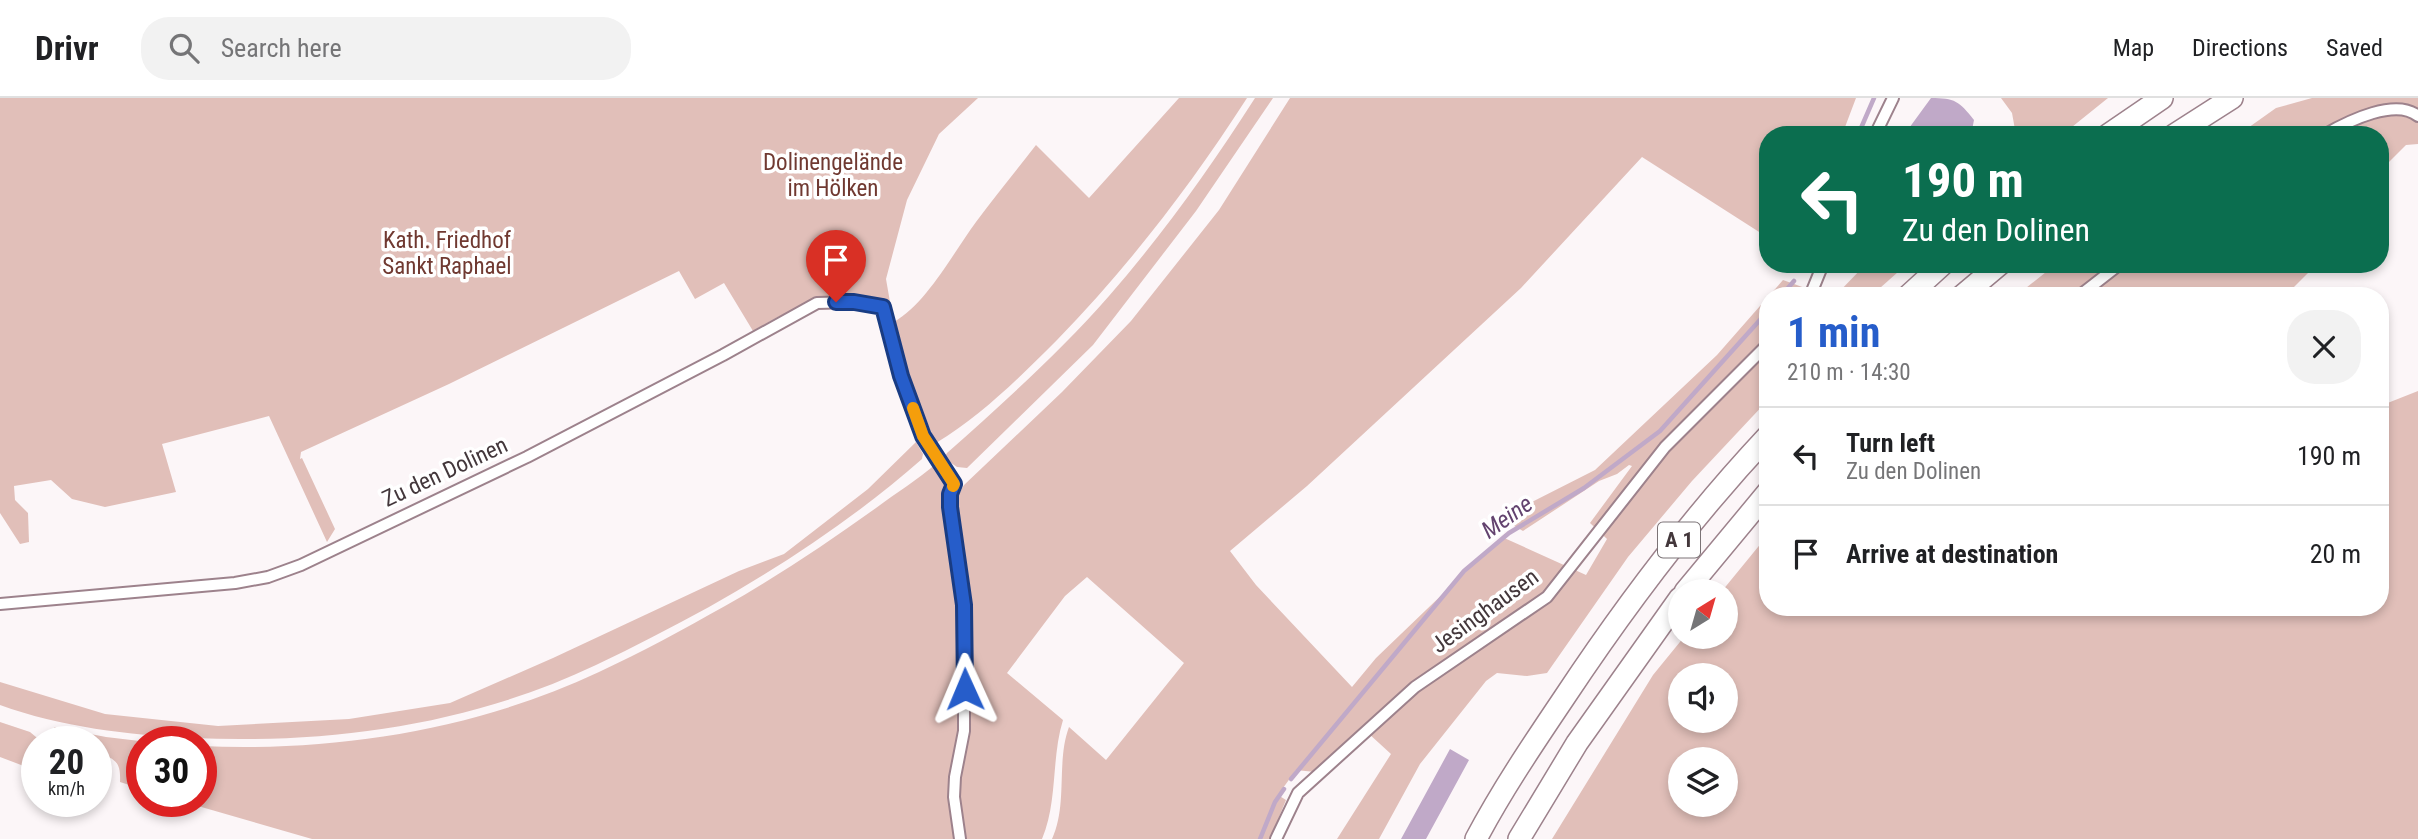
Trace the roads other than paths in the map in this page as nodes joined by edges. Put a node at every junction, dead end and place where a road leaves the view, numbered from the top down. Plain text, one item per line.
1 (1893, 98) edge
2 (2162, 98) edge
3 (2232, 98) edge
4 (2418, 116) edge
5 (1879, 126) edge
6 (2121, 126) edge
7 (2188, 126) edge
8 (2340, 126) edge
9 (1934, 273) edge
10 (1989, 273) edge
11 (2108, 273) edge
12 (1918, 287) edge
13 (1973, 287) edge
14 (2091, 287) edge
15 (1759, 353) edge
16 (1759, 447) edge
17 (1759, 503) edge
18 (1696, 579) edge
19 (0, 604) edge
20 (1668, 615) edge
21 (960, 839) edge
22 (1276, 839) edge
23 (1476, 839) edge
24 (1519, 839) edge

1 - 5 street
2 - 6 highway
3 - 7 highway
4 - 8 street
9 - 12 highway
10 - 13 highway
11 - 14 street
15 - 22 street, Jesinghausen
16 - 23 highway, A 1
17 - 18 highway, A 1
19 - 21 street, Zu den Dolinen
20 - 24 highway

